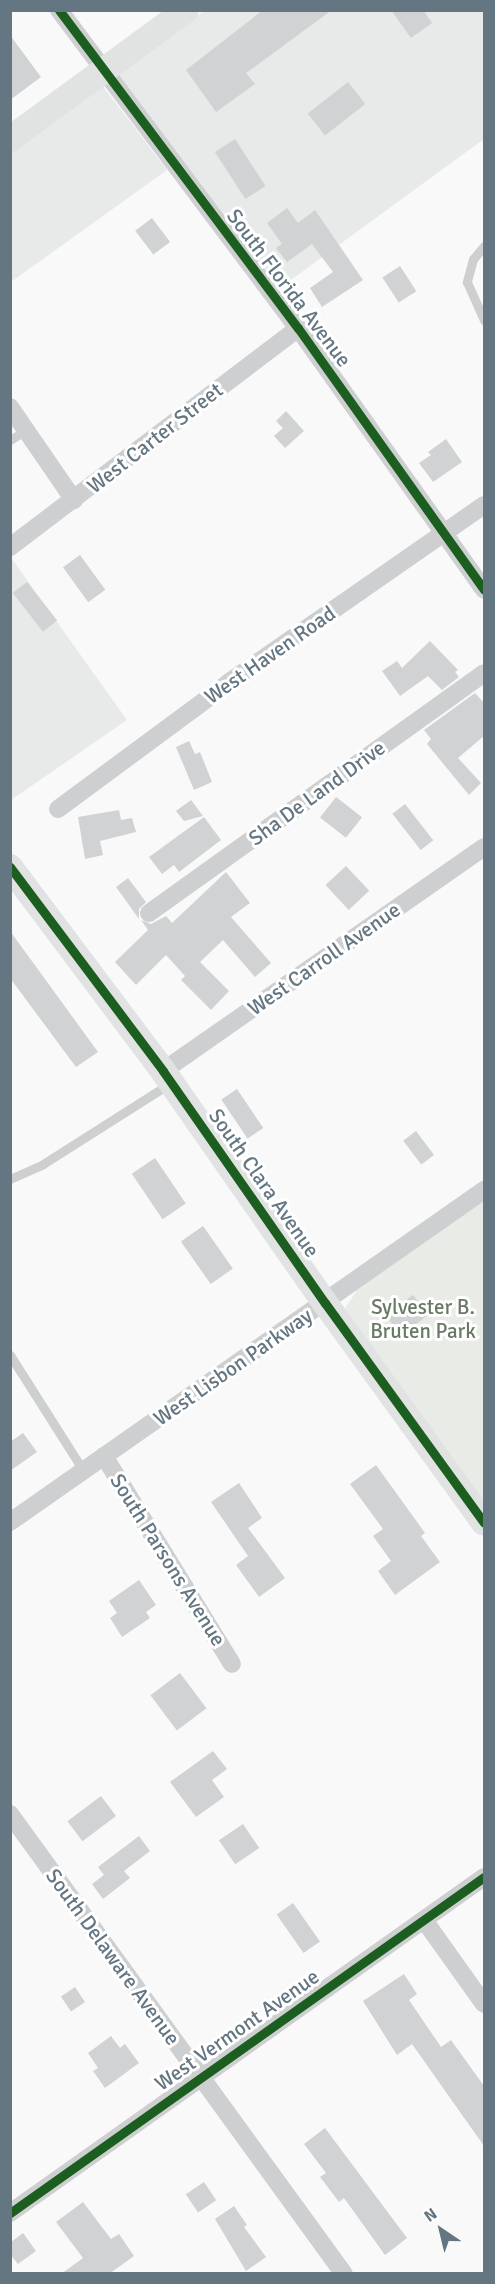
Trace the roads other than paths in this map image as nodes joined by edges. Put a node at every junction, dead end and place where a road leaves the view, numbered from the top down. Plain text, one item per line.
1 (59, 10) edge
2 (186, 10) edge
3 (103, 71) junction
4 (10, 139) edge
5 (484, 246) edge
6 (484, 320) edge
7 (298, 328) junction
8 (10, 407) edge
9 (26, 430) junction
10 (10, 440) edge
11 (74, 500) junction
12 (484, 505) edge
13 (444, 535) junction
14 (10, 547) edge
15 (484, 590) edge
16 (484, 673) edge
17 (58, 809) dead end
18 (484, 847) edge
19 (10, 867) edge
20 (149, 914) dead end
21 (167, 1077) junction
22 (10, 1179) edge
23 (484, 1190) edge
24 (326, 1303) junction
25 (10, 1355) edge
26 (104, 1456) junction
27 (83, 1470) junction
28 (10, 1522) edge
29 (484, 1523) edge
30 (232, 1664) dead end
31 (10, 1814) edge
32 (484, 1876) edge
33 (424, 1920) junction
34 (484, 2004) edge
35 (201, 2078) junction
36 (10, 2214) edge
37 (344, 2274) edge

1 - 3 street, South Florida Avenue
2 - 3 street
3 - 4 street
3 - 7 street, South Florida Avenue
5 - 6 lane
7 - 11 street, West Carter Street
7 - 13 street, South Florida Avenue
8 - 9 street
9 - 10 lane
9 - 11 street
11 - 14 street, West Carter Street
12 - 13 street, West Haven Road
13 - 15 street, South Florida Avenue
13 - 17 street, West Haven Road
16 - 20 street, Sha De Land Drive
18 - 21 street, West Carroll Avenue
19 - 21 street, South Clara Avenue
21 - 22 lane
21 - 24 street, South Clara Avenue
23 - 24 street, West Lisbon Parkway
24 - 26 street, West Lisbon Parkway
24 - 29 street, South Clara Avenue
25 - 27 lane
26 - 27 street, West Lisbon Parkway
26 - 30 street, South Parsons Avenue
27 - 28 street, West Lisbon Parkway
31 - 35 street, South Delaware Avenue
32 - 33 street, West Vermont Avenue
33 - 34 street
33 - 35 street, West Vermont Avenue
35 - 36 street, West Vermont Avenue
35 - 37 street, South Delaware Avenue

